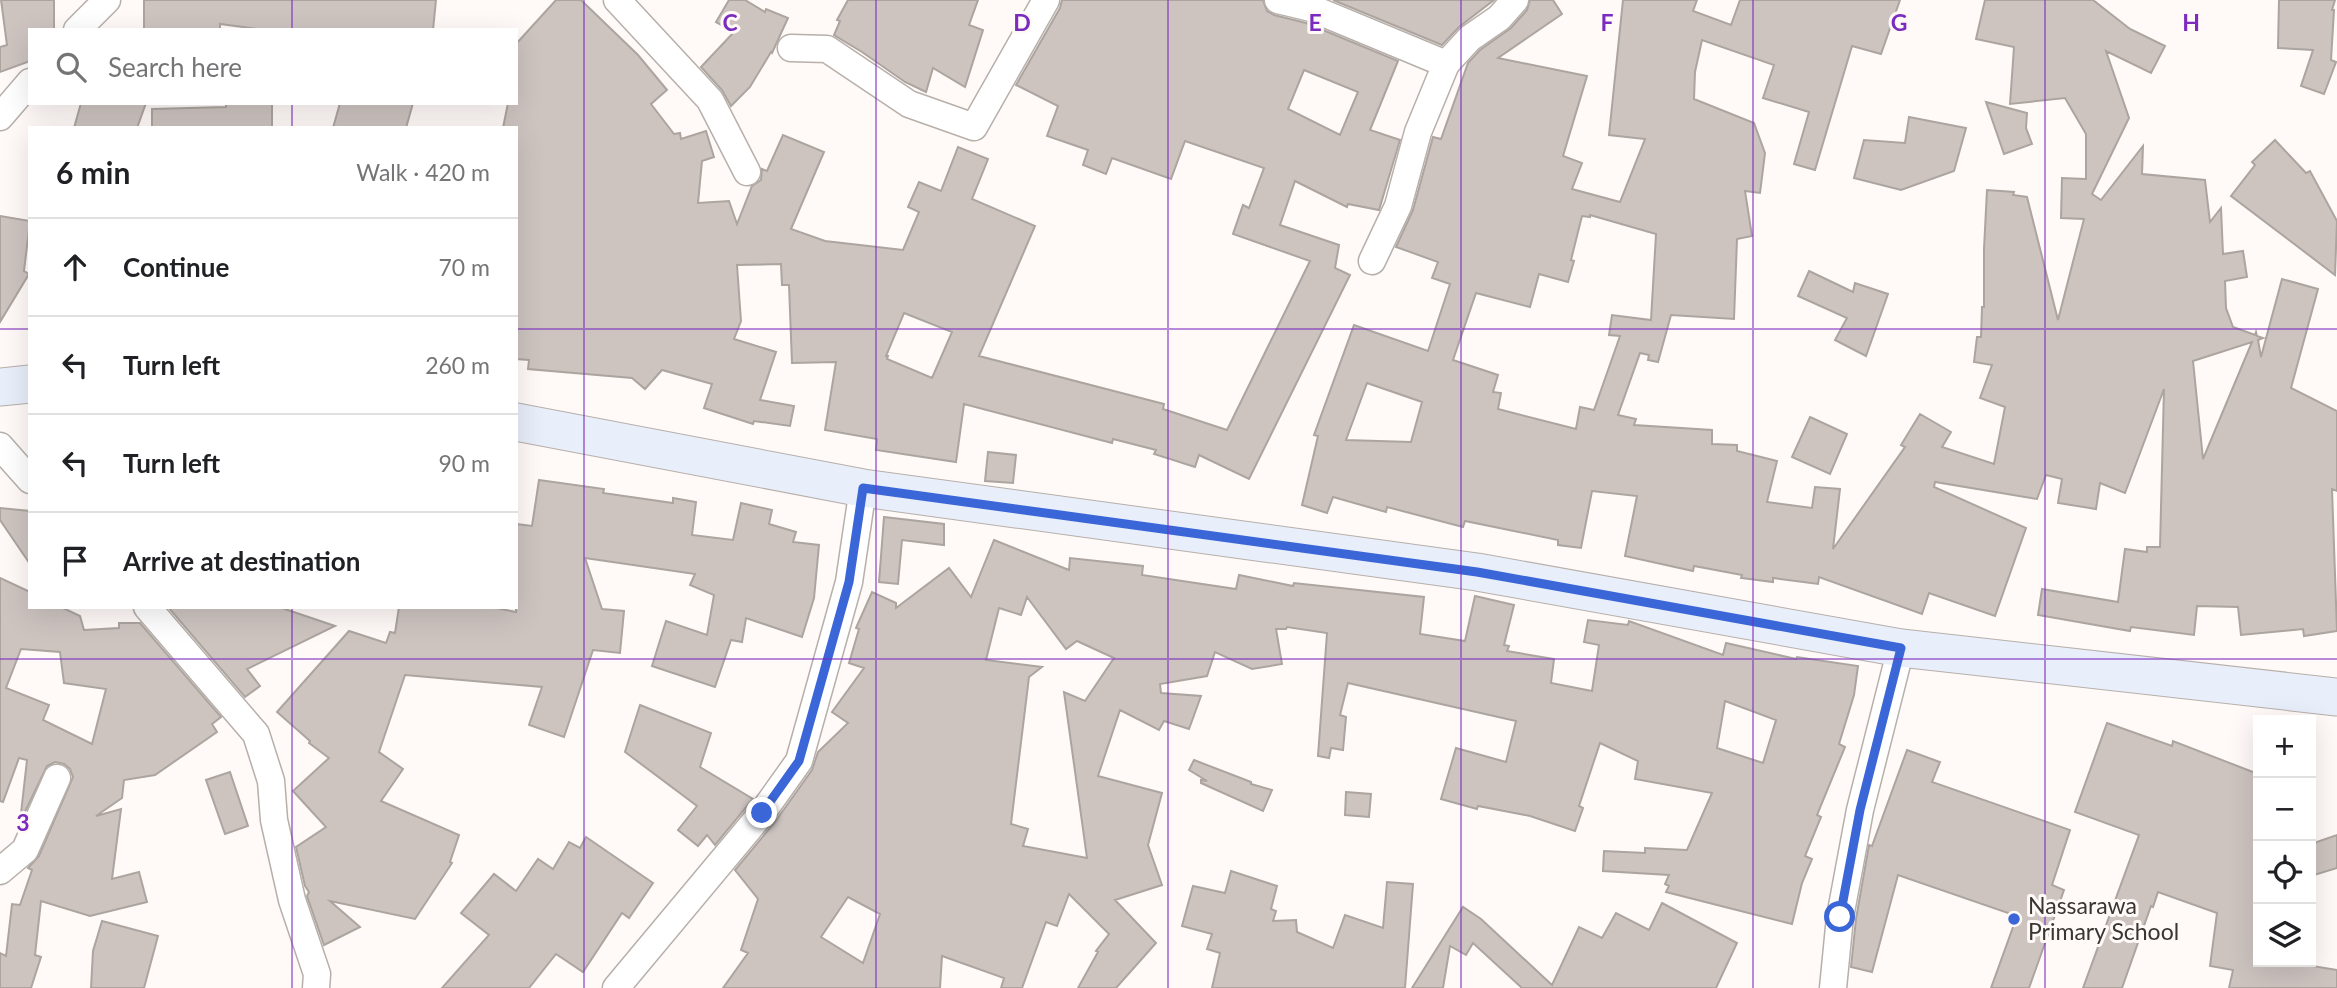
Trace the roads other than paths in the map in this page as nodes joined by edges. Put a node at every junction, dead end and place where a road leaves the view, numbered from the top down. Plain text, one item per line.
1 (107, 0) edge
2 (617, 0) edge
3 (1046, 0) edge
4 (1278, 0) edge
5 (1515, 0) edge
6 (79, 28) edge
7 (791, 48) dead end
8 (1446, 64) junction
9 (28, 84) edge
10 (0, 117) edge
11 (747, 172) dead end
12 (1372, 261) dead end
13 (28, 384) edge
14 (0, 387) edge
15 (518, 401) edge
16 (28, 406) edge
17 (0, 409) edge
18 (518, 422) edge
19 (0, 446) edge
20 (28, 478) edge
21 (863, 488) junction
22 (150, 609) edge
23 (1901, 648) junction
24 (2337, 677) edge
25 (2337, 697) edge
26 (57, 778) dead end
27 (0, 871) edge
28 (316, 988) edge
29 (616, 988) edge
30 (1833, 988) edge

1 - 6 street
2 - 11 street
3 - 7 street
4 - 8 street
5 - 8 street
8 - 12 street
9 - 10 street
13 - 14 street
15 - 24 street
16 - 17 street
18 - 21 street
19 - 20 street
21 - 23 street
21 - 29 street
22 - 28 street
23 - 25 street
23 - 30 street
26 - 27 street

